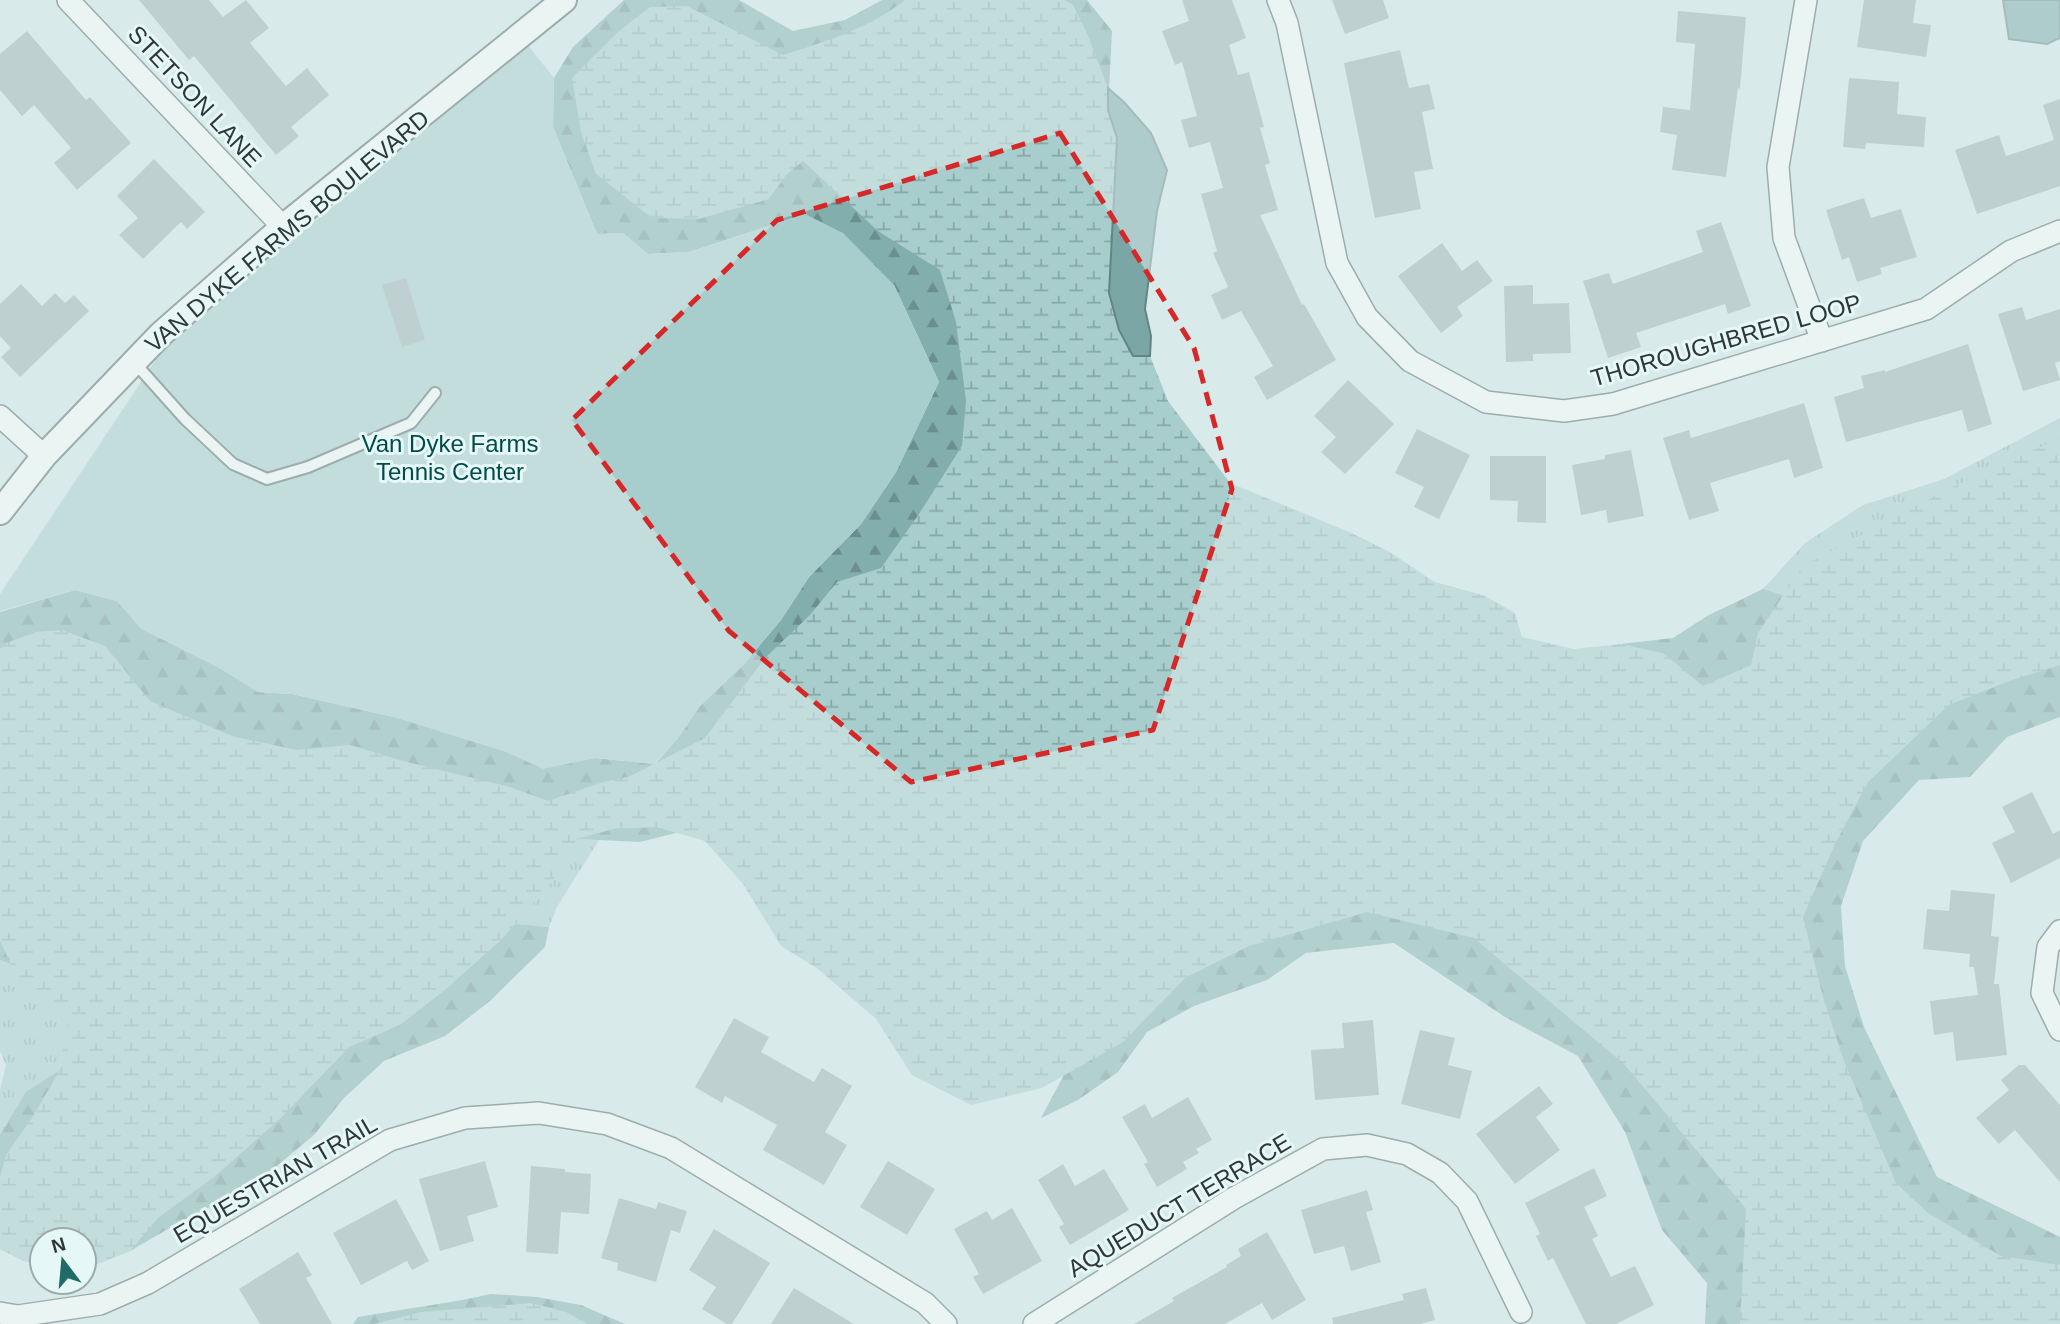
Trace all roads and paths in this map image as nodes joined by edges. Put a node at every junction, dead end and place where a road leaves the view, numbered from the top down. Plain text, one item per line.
1 (68, 0) edge
2 (564, 0) edge
3 (1278, 0) edge
4 (1806, 0) edge
5 (283, 227) junction
6 (2060, 231) edge
7 (1822, 341) junction
8 (134, 362) junction
9 (435, 393) dead end
10 (0, 416) edge
11 (44, 456) junction
12 (0, 512) edge
13 (2060, 931) edge
14 (2060, 1030) edge
15 (1521, 1312) dead end
16 (0, 1313) edge
17 (946, 1324) edge
18 (1034, 1324) edge

1 - 5 street, STETSON LANE
2 - 5 street, VAN DYKE FARMS BOULEVARD
3 - 7 street, THOROUGHBRED LOOP
4 - 7 street
5 - 8 street, VAN DYKE FARMS BOULEVARD
6 - 7 street, THOROUGHBRED LOOP
8 - 9 lane
8 - 11 street, VAN DYKE FARMS BOULEVARD
10 - 11 street
11 - 12 street, VAN DYKE FARMS BOULEVARD
13 - 14 street
15 - 18 street, AQUEDUCT TERRACE
16 - 17 street, EQUESTRIAN TRAIL

